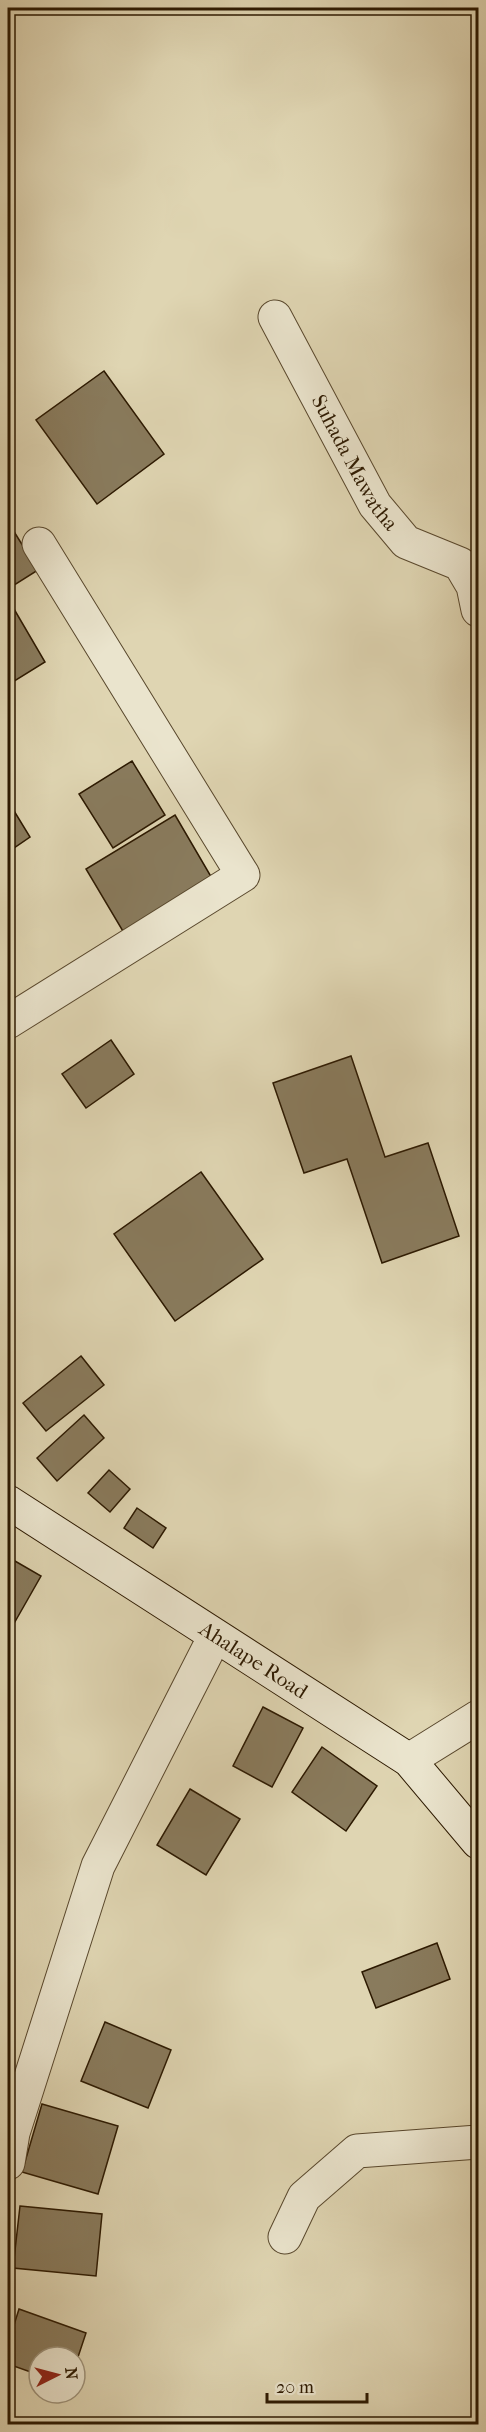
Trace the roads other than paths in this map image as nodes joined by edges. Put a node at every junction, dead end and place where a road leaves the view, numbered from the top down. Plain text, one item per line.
1 (275, 317) dead end
2 (39, 544) dead end
3 (478, 610) edge
4 (8, 1022) edge
5 (8, 1502) edge
6 (215, 1636) junction
7 (478, 1717) edge
8 (409, 1760) junction
9 (478, 1842) edge
10 (478, 2142) edge
11 (8, 2163) edge
12 (285, 2237) dead end

1 - 3 street, Suhada Mawatha
2 - 4 street
5 - 6 street, Ahalape Road
6 - 8 street, Ahalape Road
6 - 11 street
7 - 8 street
8 - 9 street, Ahalape Road
10 - 12 street

